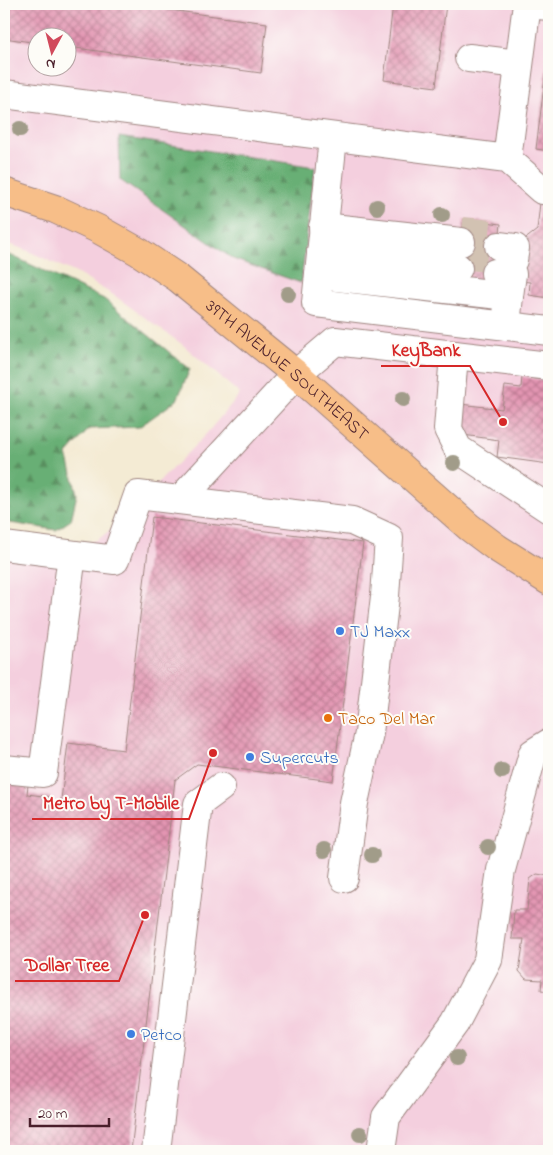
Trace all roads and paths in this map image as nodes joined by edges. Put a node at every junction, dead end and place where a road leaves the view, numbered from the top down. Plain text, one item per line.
1 (527, 4) edge
2 (549, 6) edge
3 (469, 58) dead end
4 (519, 64) junction
5 (4, 94) edge
6 (333, 138) junction
7 (506, 159) junction
8 (549, 191) edge
9 (4, 192) edge
10 (322, 242) junction
11 (506, 326) junction
12 (549, 331) edge
13 (454, 355) junction
14 (549, 366) edge
15 (296, 374) junction
16 (180, 500) junction
17 (549, 509) edge
18 (4, 546) edge
19 (72, 555) junction
20 (549, 581) edge
21 (541, 748) edge
22 (4, 769) edge
23 (221, 788) dead end
24 (344, 878) dead end
25 (156, 1151) edge
26 (381, 1151) edge

1 - 2 street
1 - 4 street
3 - 4 street
4 - 7 street
5 - 6 street
6 - 7 street
6 - 10 street
7 - 8 street
9 - 15 main road, 39TH AVENUE SOUTHEAST
10 - 10 street
10 - 11 street
10 - 11 street
11 - 12 street
13 - 14 street
13 - 15 street
13 - 17 street
15 - 16 street
15 - 20 main road, 39TH AVENUE SOUTHEAST
16 - 19 street
16 - 24 street
18 - 19 street
19 - 22 street
21 - 26 street
23 - 25 street

